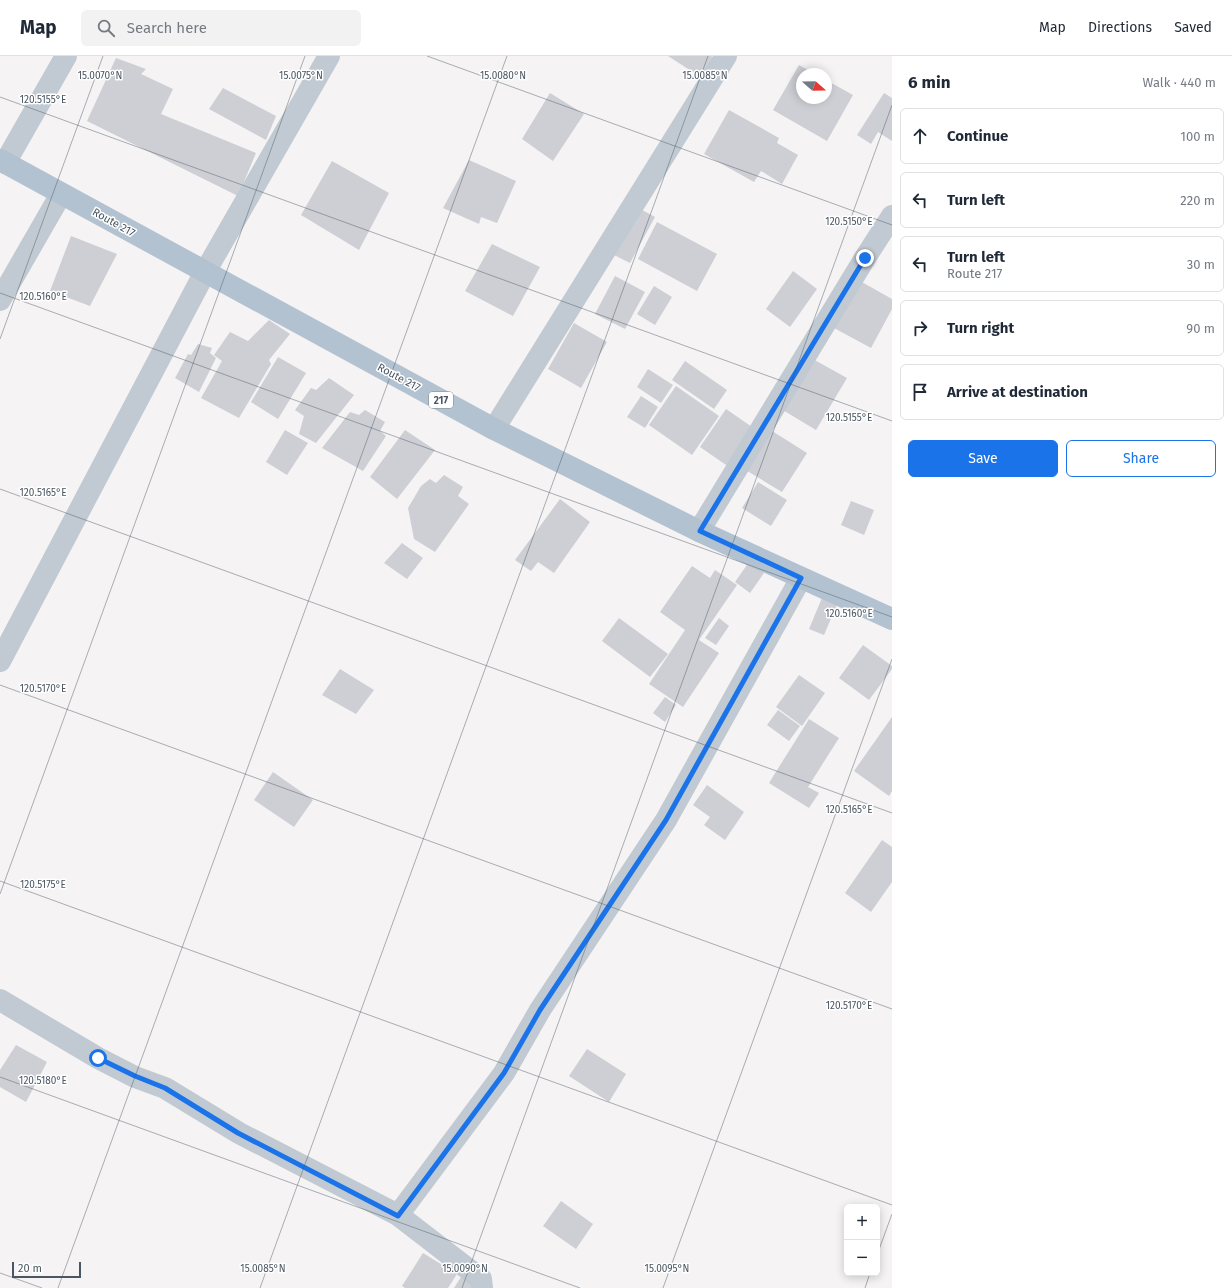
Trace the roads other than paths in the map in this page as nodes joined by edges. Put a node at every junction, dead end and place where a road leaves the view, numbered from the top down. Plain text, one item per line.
1 (66, 56) edge
2 (329, 56) edge
3 (726, 56) edge
4 (3, 161) edge
5 (61, 194) junction
6 (892, 216) edge
7 (205, 272) junction
8 (0, 300) edge
9 (494, 429) junction
10 (700, 531) junction
11 (801, 578) junction
12 (892, 619) edge
13 (0, 662) edge
14 (0, 1000) edge
15 (398, 1216) junction
16 (482, 1288) edge

1 - 4 street
2 - 7 street
3 - 9 street
4 - 5 main road, Route 217 / 217
5 - 7 main road, Route 217 / 217
5 - 8 street
6 - 10 street
7 - 9 main road, Route 217 / 217
7 - 13 street
9 - 10 main road, Route 217 / 217
10 - 11 main road, Route 217 / 217
11 - 12 main road, Route 217 / 217
11 - 15 street
14 - 15 street
15 - 16 street

